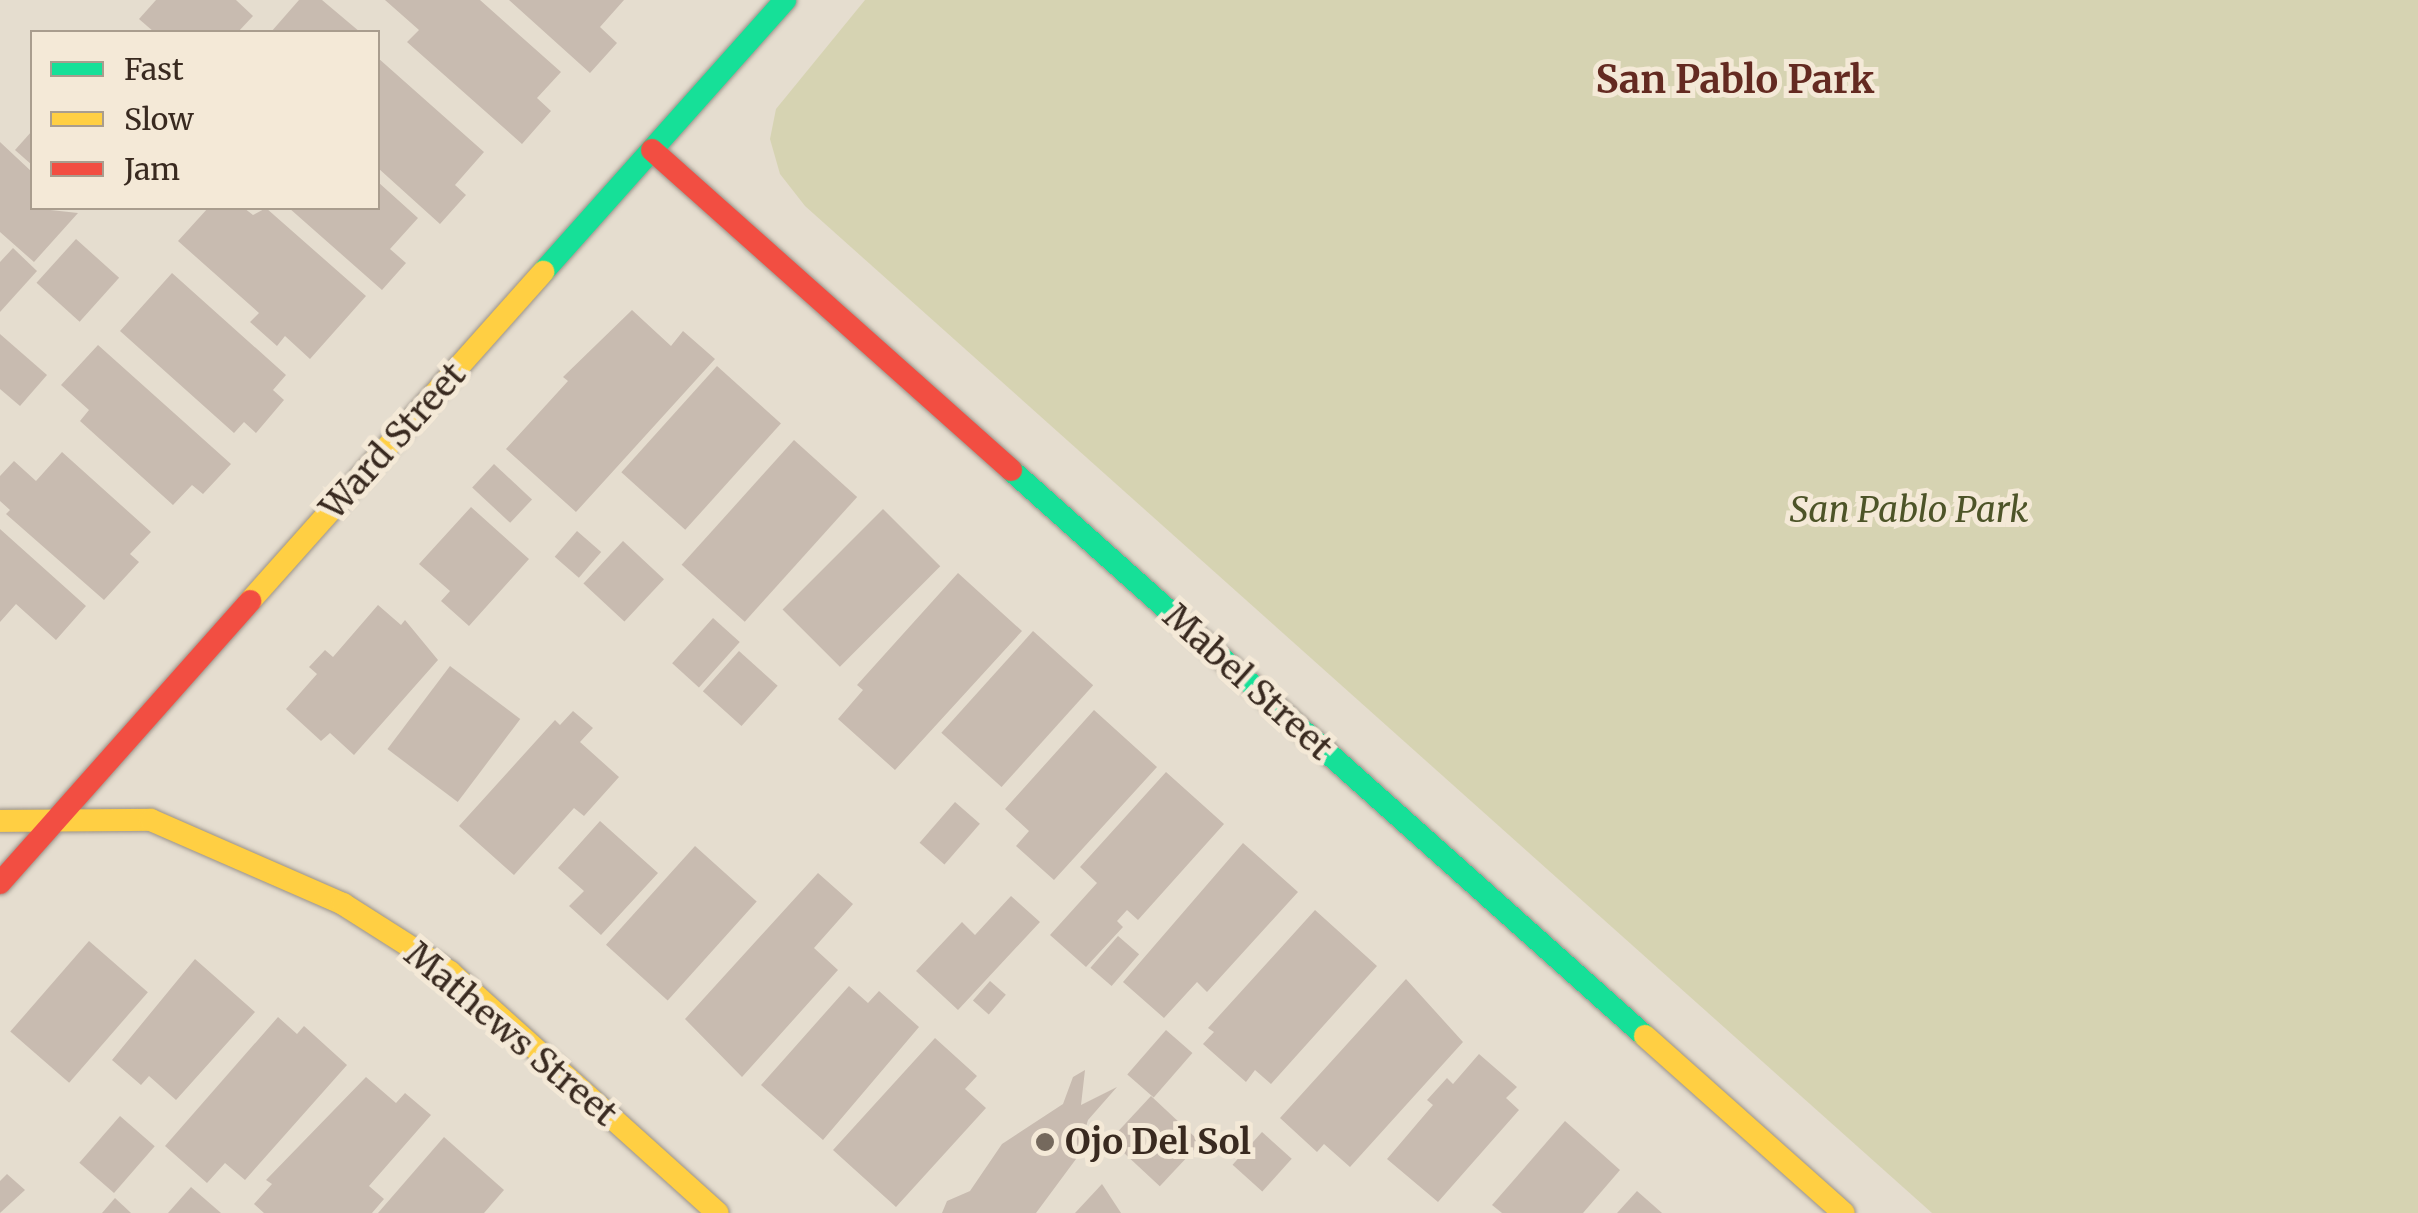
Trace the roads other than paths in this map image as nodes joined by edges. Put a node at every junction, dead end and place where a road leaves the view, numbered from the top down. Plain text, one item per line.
1 (786, 0) edge
2 (652, 150) junction
3 (0, 821) edge
4 (55, 821) junction
5 (0, 883) edge
6 (718, 1213) edge
7 (1844, 1213) edge

1 - 2 street, Ward Street
2 - 4 street, Ward Street
2 - 7 street, Mabel Street
3 - 4 street, Mathews Street
4 - 5 street, Ward Street
4 - 6 street, Mathews Street

